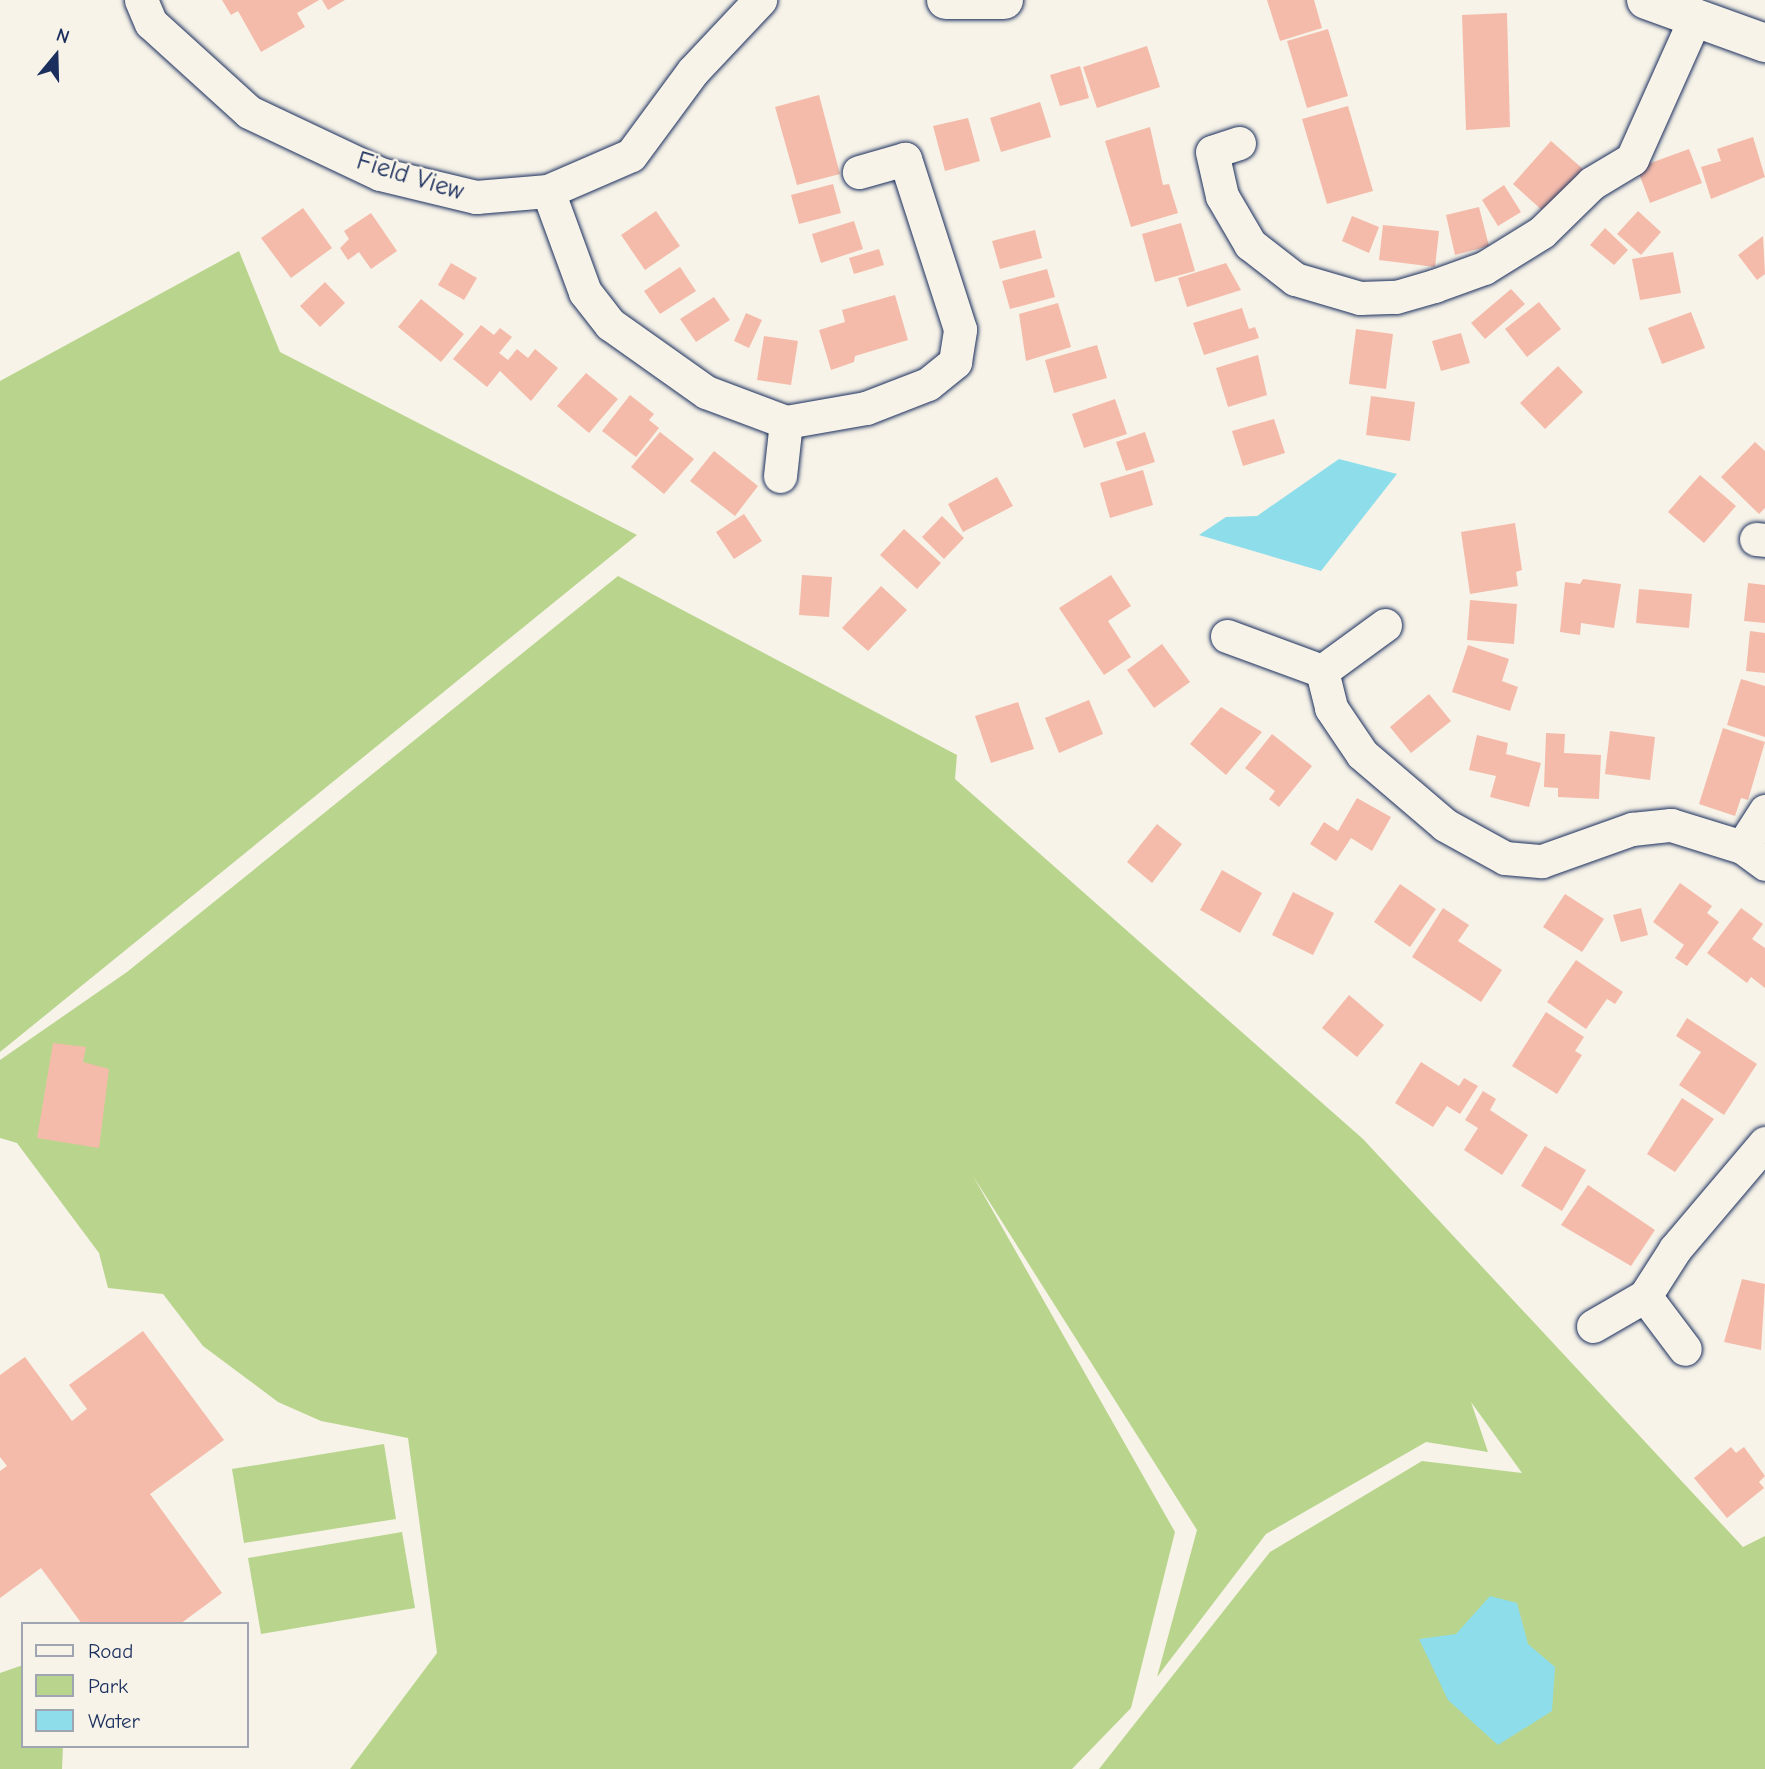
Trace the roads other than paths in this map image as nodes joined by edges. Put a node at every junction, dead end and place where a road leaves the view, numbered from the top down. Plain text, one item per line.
1 (141, 0) edge
2 (946, 0) edge
3 (1004, 0) edge
4 (1646, 0) edge
5 (759, 5) edge
6 (1696, 16) junction
7 (1765, 43) edge
8 (1239, 143) dead end
9 (859, 172) dead end
10 (548, 191) junction
11 (786, 422) junction
12 (780, 476) dead end
13 (1385, 625) dead end
14 (1227, 636) dead end
15 (1322, 671) junction
16 (1765, 811) edge
17 (1754, 855) edge
18 (1765, 1143) edge
19 (1645, 1296) junction
20 (1593, 1326) dead end
21 (1685, 1349) dead end

1 - 10 street, Field View
2 - 3 street
4 - 6 street
5 - 10 street, Field View
6 - 7 street
6 - 8 street
9 - 11 street
10 - 11 street
11 - 12 street
13 - 15 street
14 - 15 street
15 - 17 street
16 - 17 street
18 - 19 street
19 - 20 street
19 - 21 street

